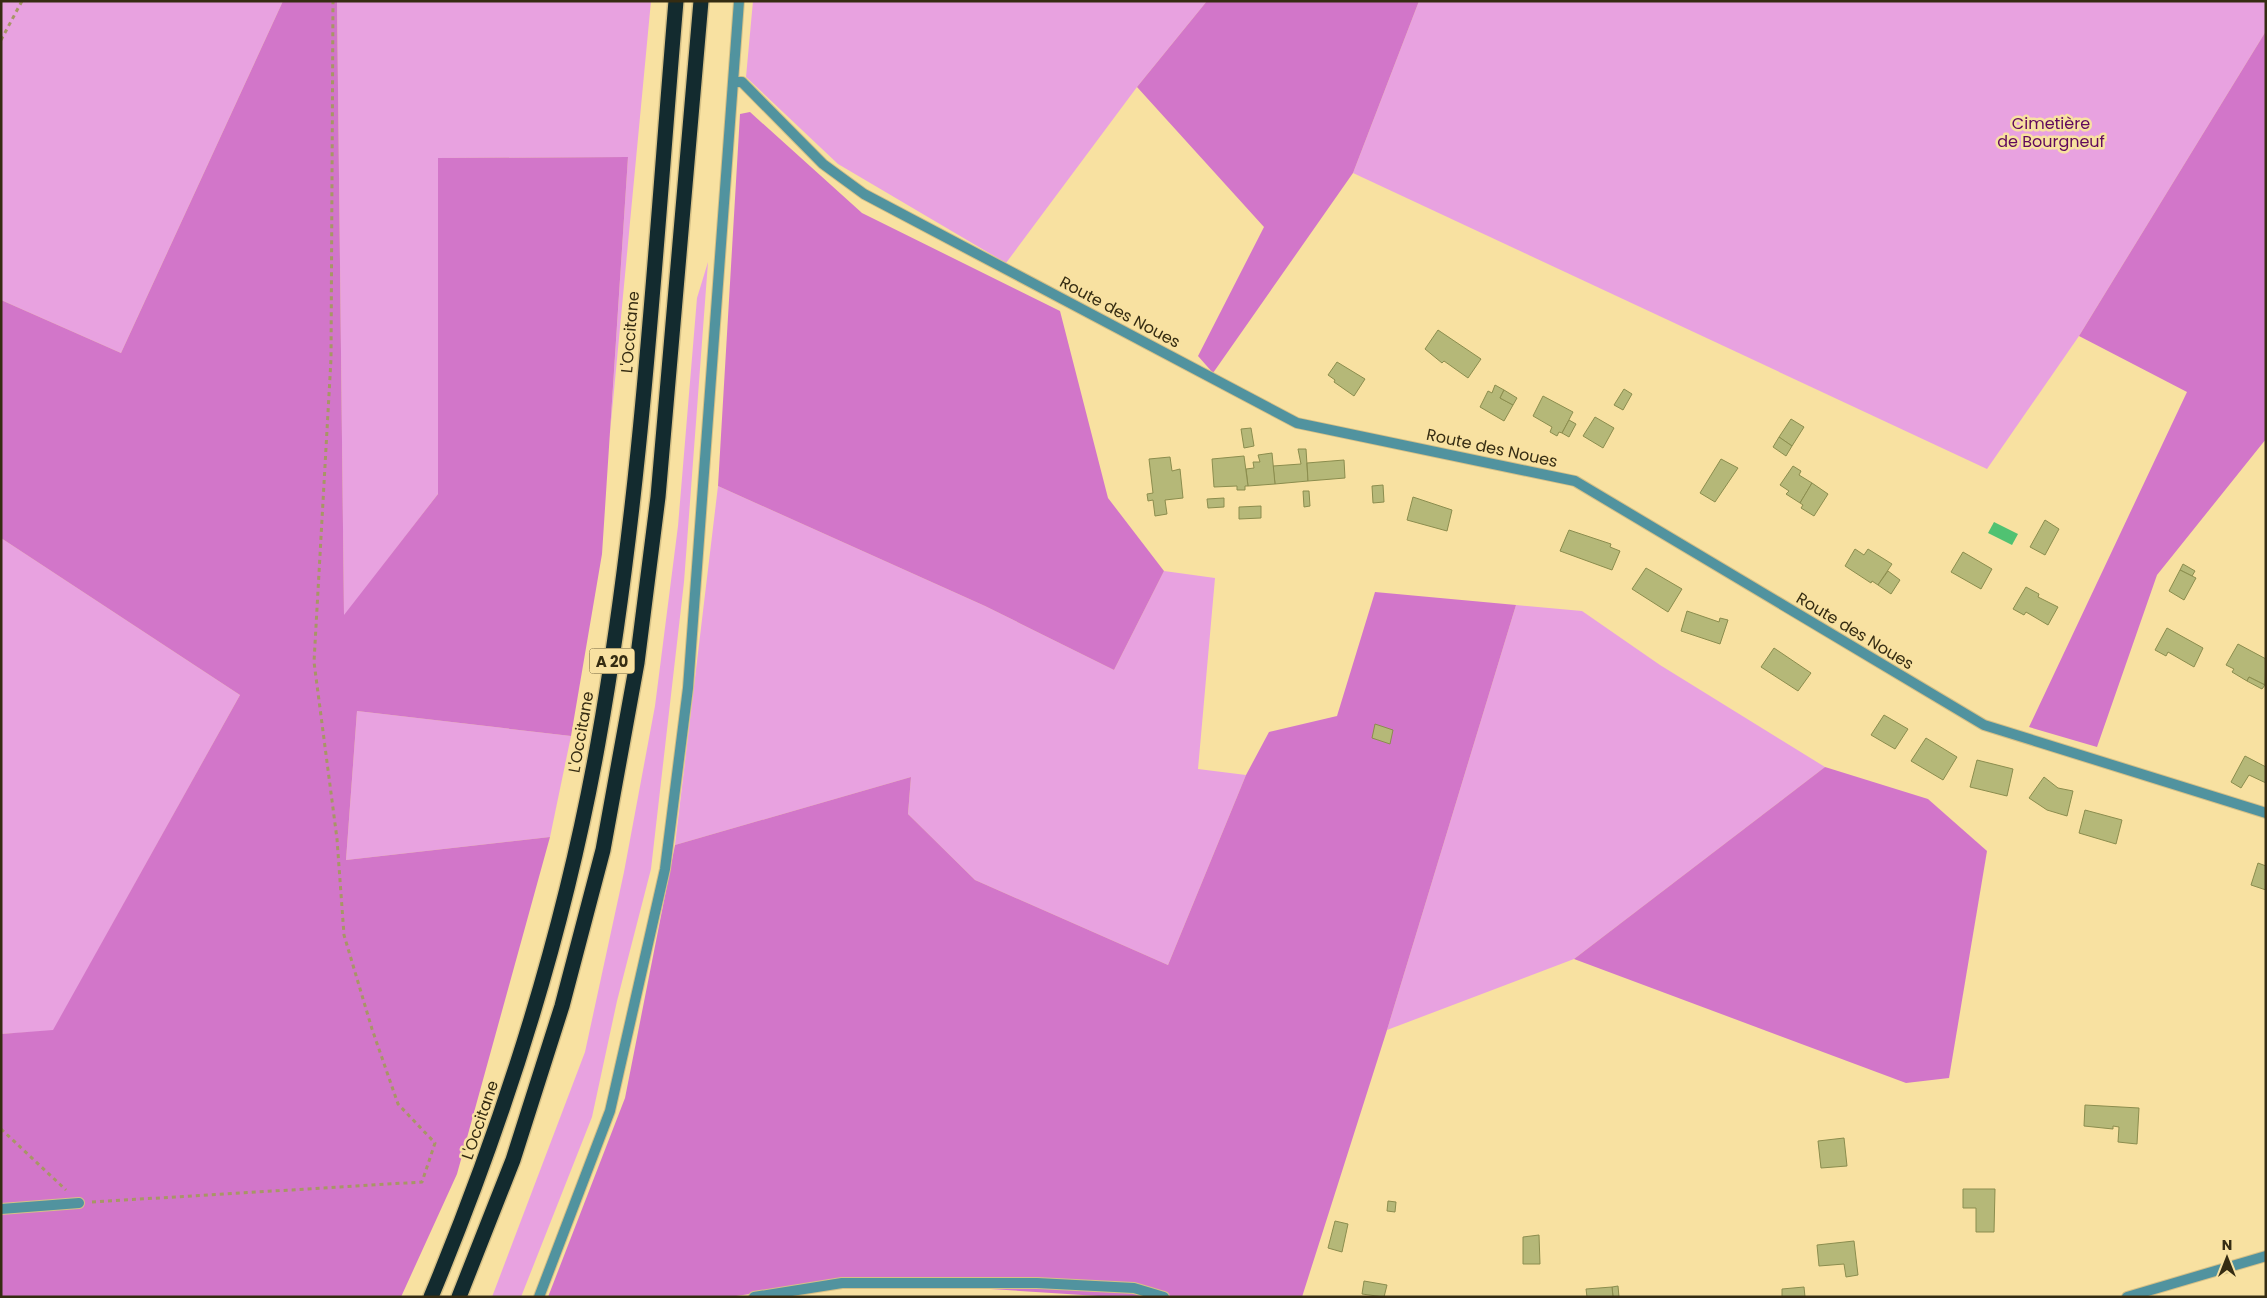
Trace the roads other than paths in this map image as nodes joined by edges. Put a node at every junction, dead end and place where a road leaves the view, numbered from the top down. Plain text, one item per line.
1 (676, 1) edge
2 (701, 1) edge
3 (739, 1) edge
4 (734, 82) junction
5 (2266, 813) edge
6 (80, 1203) road end
7 (1, 1209) edge
8 (2266, 1256) edge
9 (431, 1297) edge
10 (459, 1297) edge
11 (539, 1297) edge
12 (754, 1297) edge
13 (1164, 1297) edge
14 (2126, 1297) edge

1 - 9 highway, L'Occitane / A 20
2 - 10 highway, A 20
3 - 4 street
4 - 5 street, Route des Noues
4 - 11 street
6 - 7 street
8 - 14 street
12 - 13 street

